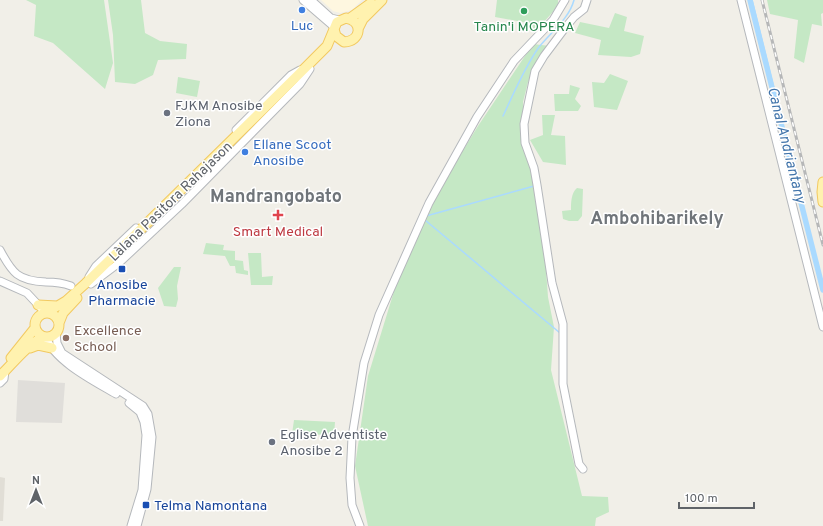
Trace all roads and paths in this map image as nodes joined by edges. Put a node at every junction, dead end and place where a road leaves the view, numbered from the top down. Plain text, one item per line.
1 (303, 0) edge
2 (311, 0) edge
3 (375, 0) edge
4 (382, 0) edge
5 (565, 0) edge
6 (587, 0) edge
7 (741, 0) edge
8 (350, 19) junction
9 (339, 20) junction
10 (334, 29) junction
11 (358, 29) junction
12 (344, 42) junction
13 (308, 67) junction
14 (823, 182) edge
15 (823, 202) edge
16 (0, 250) edge
17 (0, 281) edge
18 (88, 284) junction
19 (71, 286) dead end
20 (38, 305) junction
21 (58, 306) junction
22 (46, 313) junction
23 (58, 323) junction
24 (823, 327) edge
25 (35, 328) junction
26 (56, 333) junction
27 (45, 337) junction
28 (52, 348) junction
29 (24, 352) junction
30 (2, 371) edge
31 (0, 383) edge
32 (583, 469) dead end
33 (131, 526) edge
34 (137, 526) edge
35 (360, 526) edge

1 - 10 street
2 - 9 street
3 - 8 main road
4 - 11 main road
5 - 35 street
6 - 32 street
7 - 24 street
8 - 9 main road
8 - 11 main road
9 - 10 main road
10 - 12 main road
10 - 13 main road, Làlana Pasitora Rahajason
11 - 12 main road
12 - 13 main road, Làlana Pasitora Rahajason
13 - 18 main road, Làlana Pasitora Rahajason
14 - 15 main road
16 - 19 street
17 - 20 street
18 - 21 main road, Làlana Pasitora Rahajason
18 - 23 main road, Làlana Pasitora Rahajason
20 - 21 main road
20 - 22 street
21 - 22 main road, Làlana Pasitora Rahajason
22 - 23 main road
22 - 25 main road
23 - 26 main road
25 - 27 main road
25 - 30 main road
26 - 27 main road
26 - 34 street
27 - 28 street
27 - 29 main road
28 - 29 main road
28 - 33 street
29 - 30 main road
30 - 31 street

